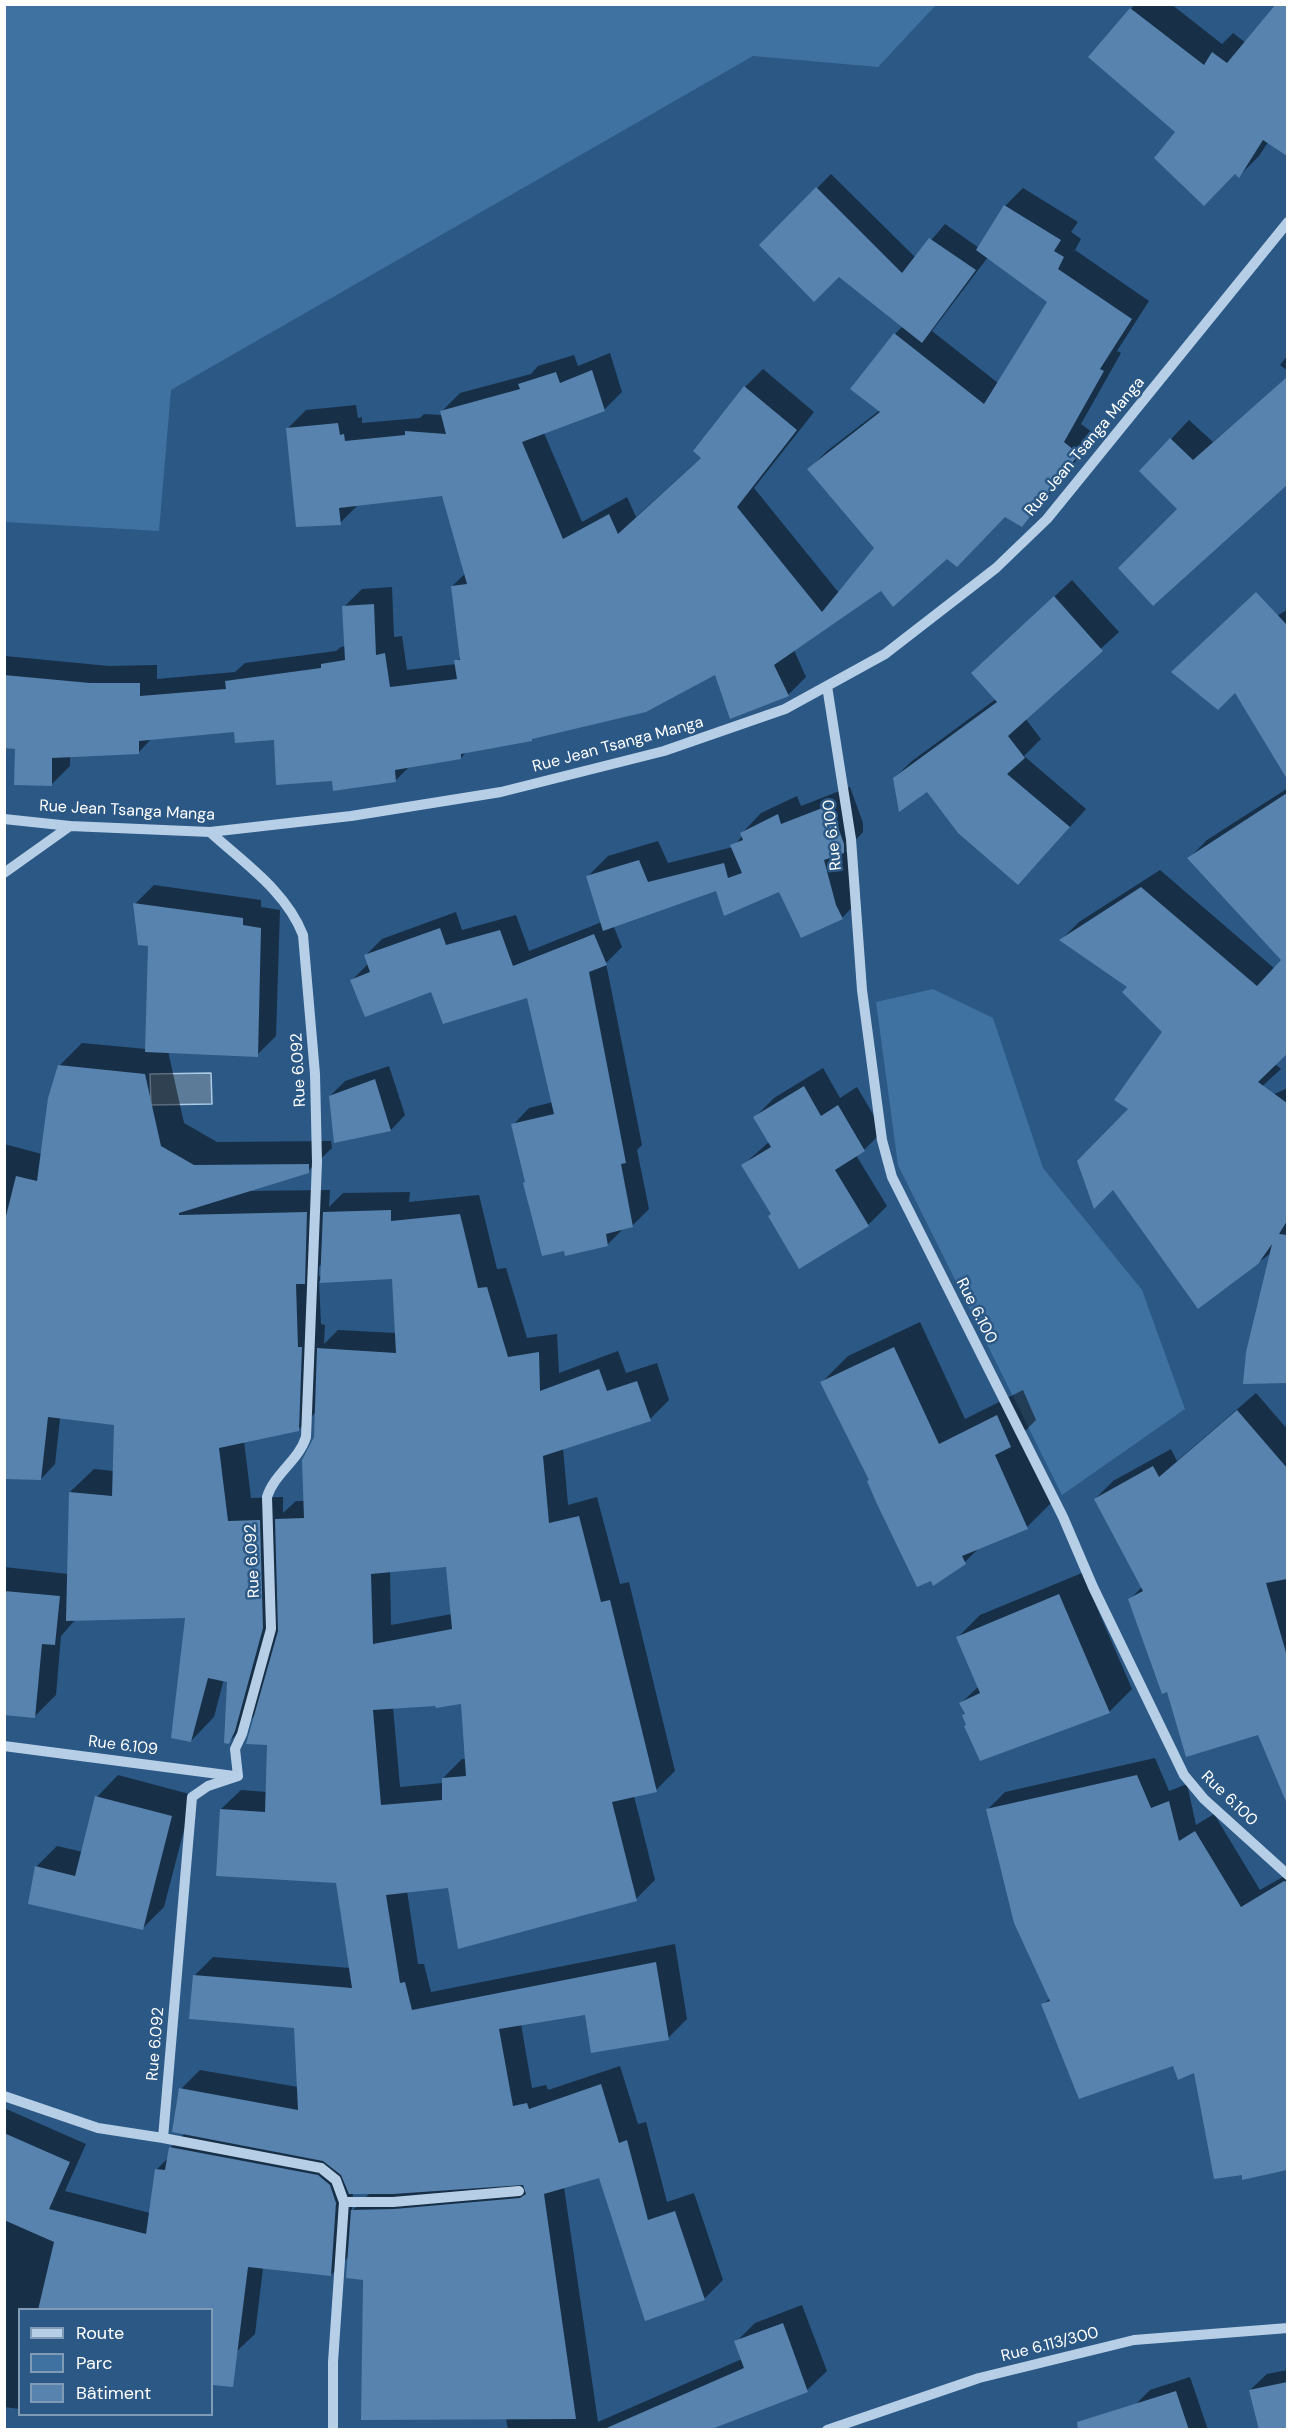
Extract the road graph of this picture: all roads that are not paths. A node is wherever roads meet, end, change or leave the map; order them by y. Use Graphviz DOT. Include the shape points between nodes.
graph roads {
  1 [pos="1287,222"];
  2 [pos="827,686"];
  3 [pos="4,819"];
  4 [pos="70,826"];
  5 [pos="210,832"];
  6 [pos="4,873"];
  7 [pos="4,1746"];
  8 [pos="238,1776"];
  9 [pos="1287,1875"];
  10 [pos="4,2096"];
  11 [pos="163,2138"];
  12 [pos="519,2191"];
  13 [pos="344,2202"];
  14 [pos="1287,2328"];
  15 [pos="333,2430"];
  16 [pos="827,2430"];
  1 -- 2 [label="street, Rue Jean Tsanga Manga" via="1047,519 996,568 885,654"];
  2 -- 5 [label="street, Rue Jean Tsanga Manga" via="785,709 664,751 501,792 351,816"];
  2 -- 9 [label="street, Rue 6.100" via="851,838 862,990 882,1140 892,1177 1064,1517 1093,1587 1184,1775 1204,1799"];
  3 -- 4 [label="street, Rue Jean Tsanga Manga"];
  4 -- 5 [label="street, Rue Jean Tsanga Manga"];
  4 -- 6 [label="street"];
  5 -- 8 [label="street, Rue 6.092" via="284,900 296,916 306,956 315,1074 317,1162 306,1437 267,1497 271,1629 243,1734 235,1749"];
  7 -- 8 [label="street, Rue 6.109"];
  8 -- 11 [label="street, Rue 6.092" via="208,1786 192,1797"];
  10 -- 11 [label="street" via="98,2128"];
  11 -- 13 [label="street" via="321,2168 336,2180"];
  12 -- 13 [label="street" via="393,2202"];
  13 -- 15 [label="street" via="333,2362"];
  14 -- 16 [label="street, Rue 6.113/300" via="1134,2340 979,2378"];
}
